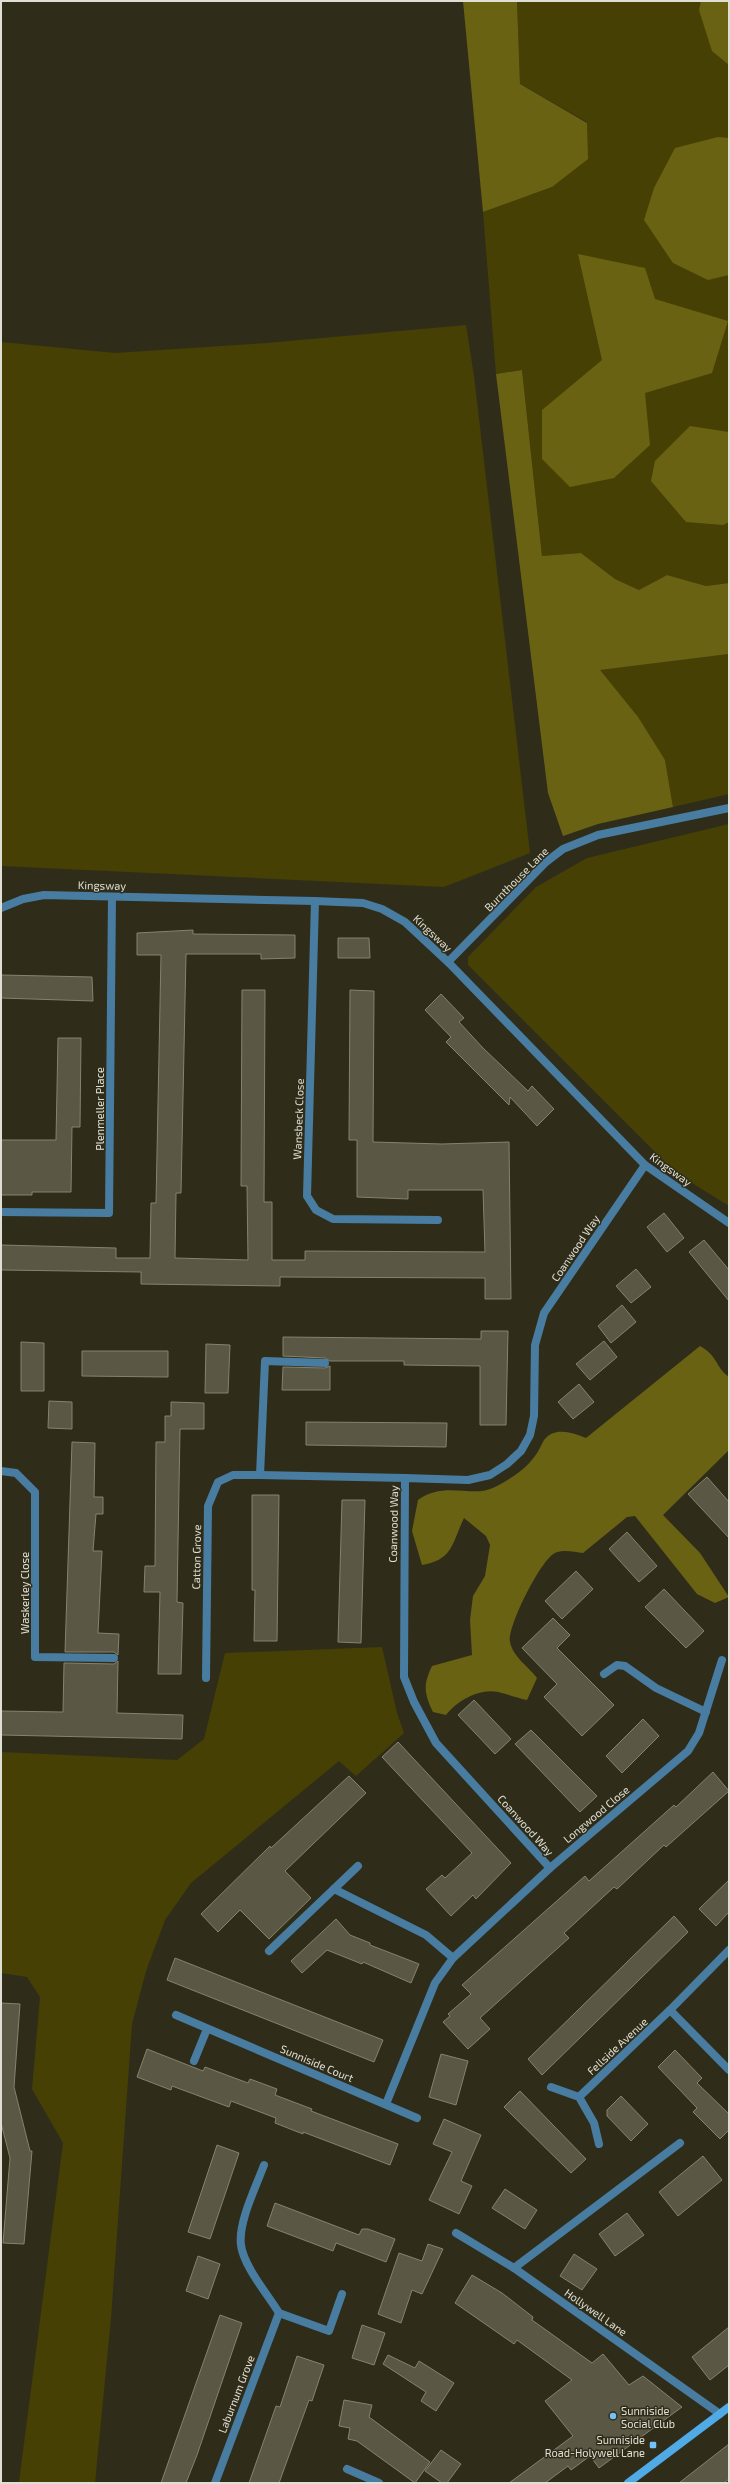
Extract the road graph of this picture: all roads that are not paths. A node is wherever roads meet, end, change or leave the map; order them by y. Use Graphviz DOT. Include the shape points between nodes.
graph roads {
  1 [pos="729,808"];
  2 [pos="112,897"];
  3 [pos="315,901"];
  4 [pos="1,908"];
  5 [pos="448,962"];
  6 [pos="645,1165"];
  7 [pos="1,1212"];
  8 [pos="438,1220"];
  9 [pos="729,1223"];
  10 [pos="325,1363"];
  11 [pos="1,1471"];
  12 [pos="260,1475"];
  13 [pos="405,1478"];
  14 [pos="114,1658"];
  15 [pos="722,1660"];
  16 [pos="604,1674"];
  17 [pos="206,1678"];
  18 [pos="706,1712"];
  19 [pos="358,1866"];
  20 [pos="550,1868"];
  21 [pos="334,1889"];
  22 [pos="729,1950"];
  23 [pos="269,1951"];
  24 [pos="453,1958"];
  25 [pos="670,2010"];
  26 [pos="176,2015"];
  27 [pos="207,2029"];
  28 [pos="194,2061"];
  29 [pos="729,2070"];
  30 [pos="552,2087"];
  31 [pos="579,2097"];
  32 [pos="386,2104"];
  33 [pos="417,2118"];
  34 [pos="680,2143"];
  35 [pos="599,2144"];
  36 [pos="264,2165"];
  37 [pos="456,2233"];
  38 [pos="514,2268"];
  39 [pos="342,2294"];
  40 [pos="279,2313"];
  41 [pos="729,2407"];
  42 [pos="720,2414"];
  43 [pos="347,2468"];
  44 [pos="215,2483"];
  45 [pos="379,2483"];
  46 [pos="628,2483"];
  1 -- 5 [label="street, Burnthouse Lane" via="598,835 563,849 546,862"];
  2 -- 3 [label="street, Kingsway"];
  2 -- 4 [label="street, Kingsway" via="44,895 23,899"];
  2 -- 7 [label="street, Plenmeller Place" via="109,1213"];
  3 -- 5 [label="street, Kingsway" via="363,903 382,909 406,922"];
  3 -- 8 [label="street, Wansbeck Close" via="307,1196 316,1210 333,1219"];
  5 -- 6 [label="street, Kingsway"];
  6 -- 9 [label="street, Kingsway"];
  6 -- 13 [label="street, Coanwood Way" via="544,1313 535,1345 534,1416 530,1435 521,1451 490,1475 468,1480"];
  10 -- 12 [label="street" via="265,1361"];
  11 -- 14 [label="street, Waskerley Close" via="16,1473 35,1492 35,1657"];
  12 -- 13 [label="street, Catton Grove"];
  12 -- 17 [label="street, Catton Grove" via="233,1476 218,1482 208,1506"];
  13 -- 20 [label="street, Coanwood Way" via="404,1677 436,1743"];
  15 -- 18 [label="street, Longwood Close"];
  16 -- 18 [label="street" via="617,1665 625,1666 656,1688"];
  18 -- 20 [label="street, Longwood Close" via="699,1733 688,1751"];
  19 -- 21 [label="street"];
  20 -- 24 [label="street, Longwood Close"];
  21 -- 23 [label="street"];
  21 -- 24 [label="street" via="426,1935"];
  22 -- 25 [label="street, Fellside Avenue"];
  24 -- 32 [label="street, Longwood Close" via="435,1983"];
  25 -- 29 [label="street"];
  25 -- 31 [label="street, Fellside Avenue"];
  26 -- 27 [label="street, Sunniside Court"];
  27 -- 28 [label="street"];
  27 -- 32 [label="street, Sunniside Court"];
  30 -- 31 [label="street"];
  31 -- 35 [label="street" via="594,2123"];
  32 -- 33 [label="street, Sunniside Court"];
  34 -- 38 [label="street"];
  36 -- 40 [label="street" via="243,2224 241,2245 246,2260"];
  37 -- 38 [label="street, Hollywell Lane"];
  38 -- 42 [label="street, Hollywell Lane"];
  39 -- 40 [label="street" via="329,2331"];
  40 -- 44 [label="street, Laburnum Grove"];
  41 -- 42 [label="main road"];
  42 -- 46 [label="main road"];
  43 -- 45 [label="street"];
}
